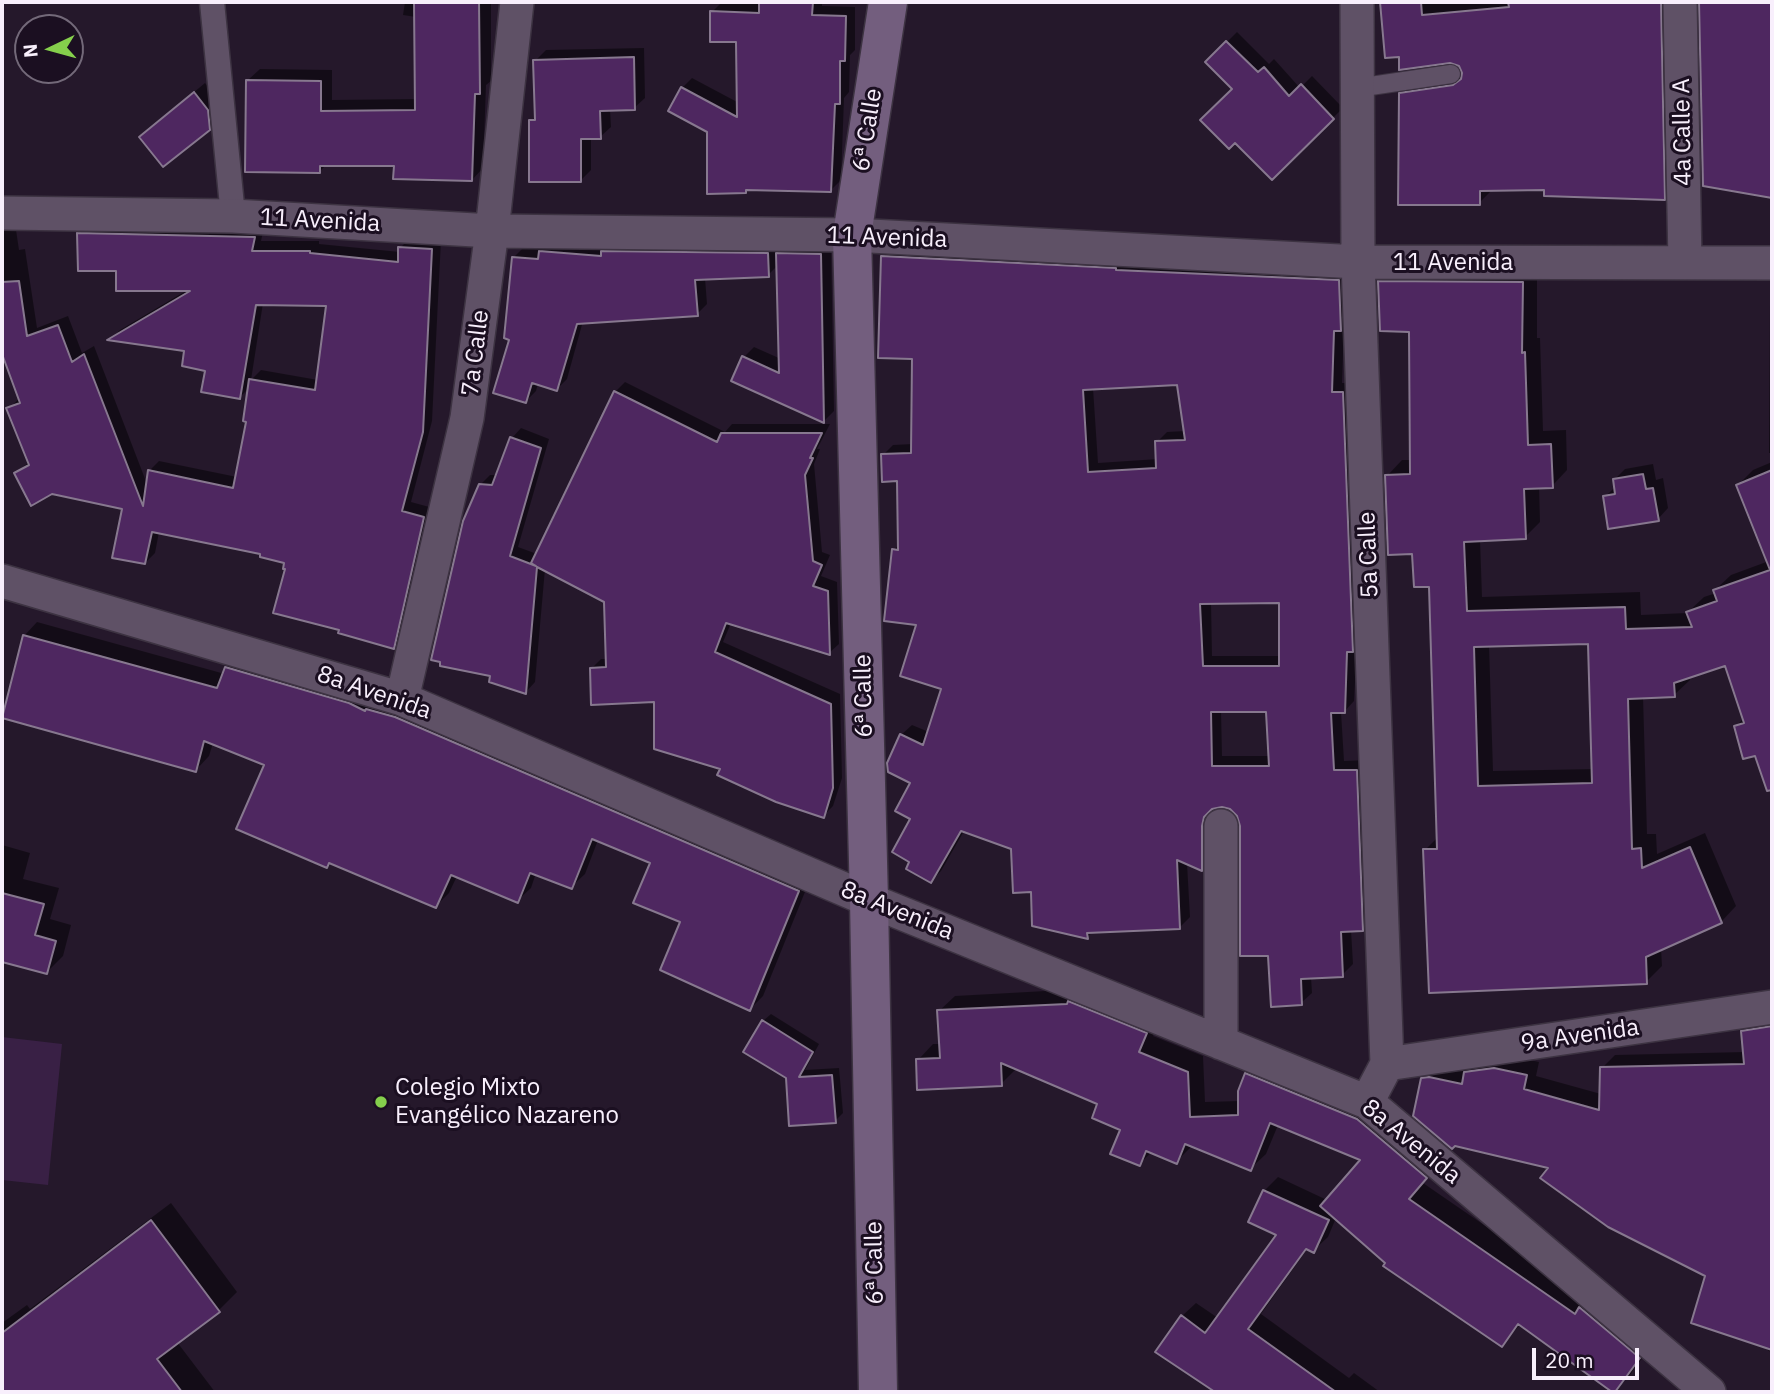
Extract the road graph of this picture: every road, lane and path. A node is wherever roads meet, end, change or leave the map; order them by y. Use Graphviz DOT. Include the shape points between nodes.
graph roads {
  1 [pos="212,2"];
  2 [pos="517,2"];
  3 [pos="888,2"];
  4 [pos="1357,2"];
  5 [pos="1680,2"];
  6 [pos="1451,74"];
  7 [pos="1357,88"];
  8 [pos="2,212"];
  9 [pos="233,216"];
  10 [pos="492,231"];
  11 [pos="852,235"];
  12 [pos="1358,262"];
  13 [pos="1685,263"];
  14 [pos="1772,263"];
  15 [pos="3,582"];
  16 [pos="402,699"];
  17 [pos="1221,826"];
  18 [pos="869,900"];
  19 [pos="1772,1007"];
  20 [pos="1221,1043"];
  21 [pos="1387,1064"];
  22 [pos="1367,1102"];
  23 [pos="877,1392"];
  24 [pos="1709,1392"];
  1 -- 9 [label="street"];
  2 -- 10 [label="street, 7a Calle"];
  3 -- 11 [label="main road, 6ª Calle"];
  4 -- 7 [label="street, 5a Calle"];
  5 -- 13 [label="street, 4a Calle A"];
  6 -- 7 [label="lane"];
  7 -- 12 [label="street, 5a Calle"];
  8 -- 9 [label="street, 11 Avenida"];
  9 -- 10 [label="street, 11 Avenida"];
  10 -- 11 [label="street, 11 Avenida"];
  10 -- 16 [label="street, 7a Calle" via="467,418"];
  11 -- 12 [label="street, 11 Avenida"];
  11 -- 18 [label="main road, 6ª Calle"];
  12 -- 13 [label="street, 11 Avenida"];
  12 -- 21 [label="street, 5a Calle"];
  13 -- 14 [label="street, 11 Avenida"];
  15 -- 16 [label="street, 8a Avenida"];
  16 -- 18 [label="street, 8a Avenida"];
  17 -- 20 [label="street"];
  18 -- 20 [label="street, 8a Avenida"];
  18 -- 23 [label="main road, 6ª Calle"];
  19 -- 21 [label="street, 9a Avenida"];
  20 -- 22 [label="street, 8a Avenida"];
  21 -- 22 [label="street, 5a Calle"];
  22 -- 24 [label="street, 8a Avenida"];
}
